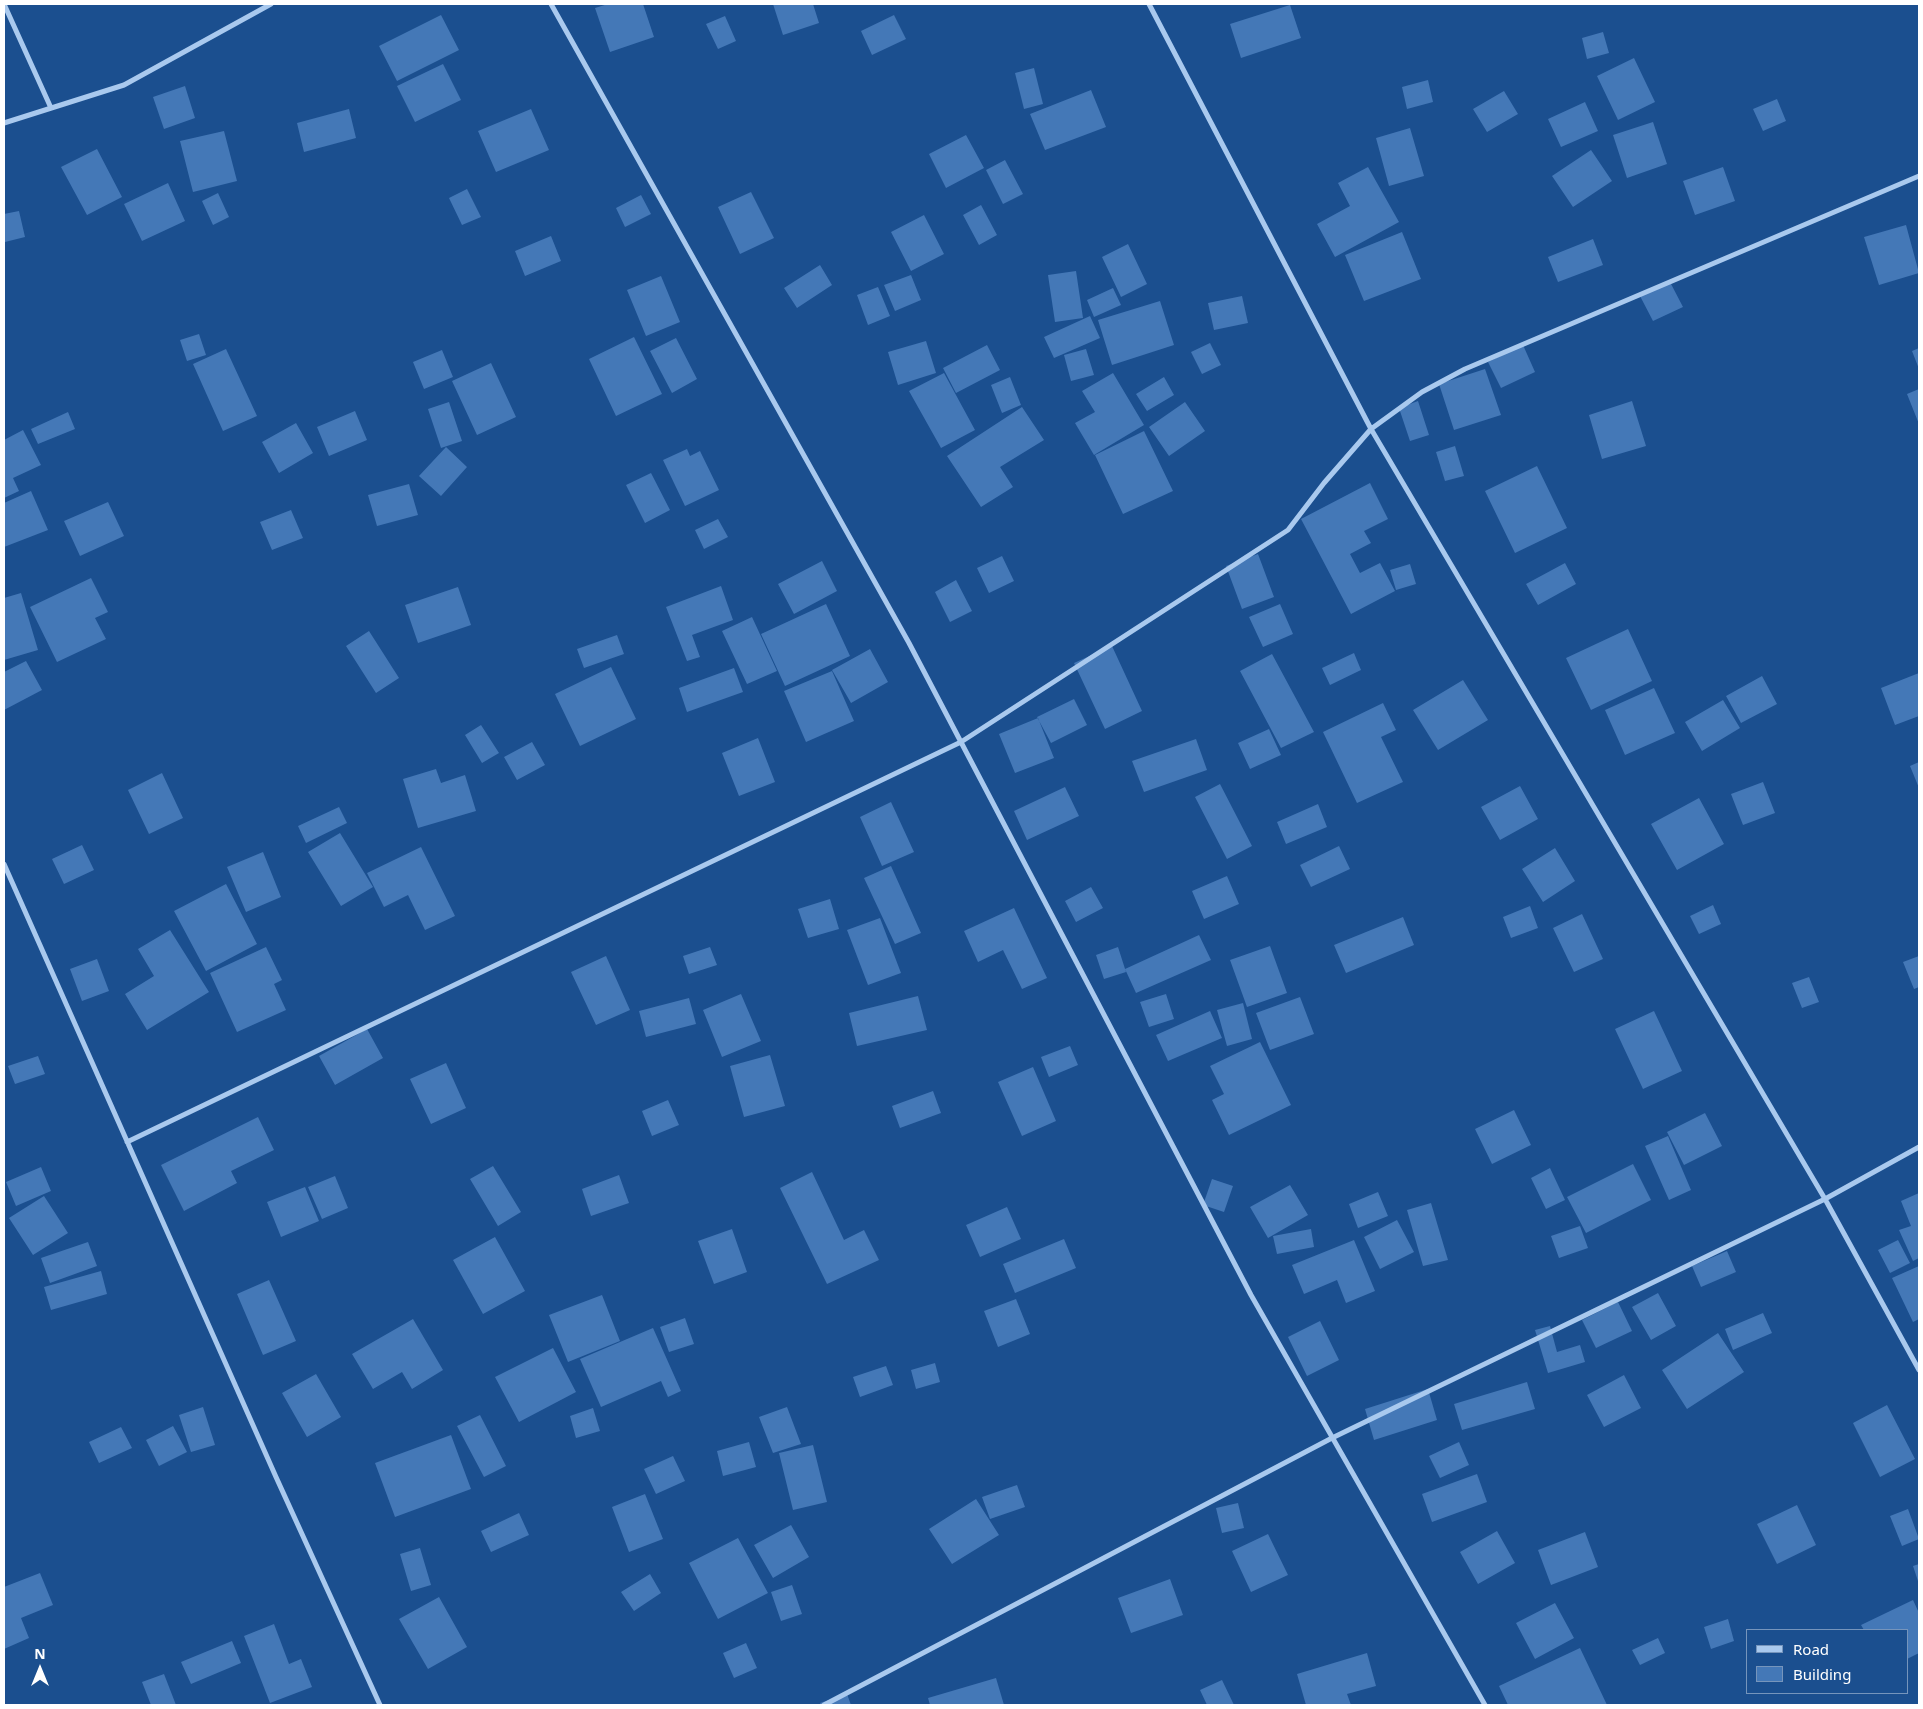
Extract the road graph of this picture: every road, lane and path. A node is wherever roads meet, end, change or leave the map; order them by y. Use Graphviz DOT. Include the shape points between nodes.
graph roads {
  1 [pos="4,4"];
  2 [pos="271,4"];
  3 [pos="551,4"];
  4 [pos="1149,4"];
  5 [pos="51,108"];
  6 [pos="4,123"];
  7 [pos="1919,176"];
  8 [pos="1370,428"];
  9 [pos="960,742"];
  10 [pos="4,864"];
  11 [pos="127,1142"];
  12 [pos="1919,1147"];
  13 [pos="1825,1198"];
  14 [pos="1919,1370"];
  15 [pos="1332,1438"];
  16 [pos="380,1705"];
  17 [pos="824,1705"];
  18 [pos="1485,1705"];
  1 -- 5 [label="street"];
  2 -- 5 [label="street" via="124,85"];
  3 -- 9 [label="street" via="909,643"];
  4 -- 8 [label="street"];
  5 -- 6 [label="street"];
  7 -- 8 [label="street" via="1465,369 1422,392"];
  8 -- 9 [label="street" via="1288,530"];
  8 -- 13 [label="street"];
  9 -- 11 [label="street"];
  9 -- 15 [label="street" via="1251,1295"];
  10 -- 11 [label="street"];
  11 -- 16 [label="street"];
  12 -- 13 [label="street"];
  13 -- 14 [label="street"];
  13 -- 15 [label="street"];
  15 -- 17 [label="street"];
  15 -- 18 [label="street"];
}
